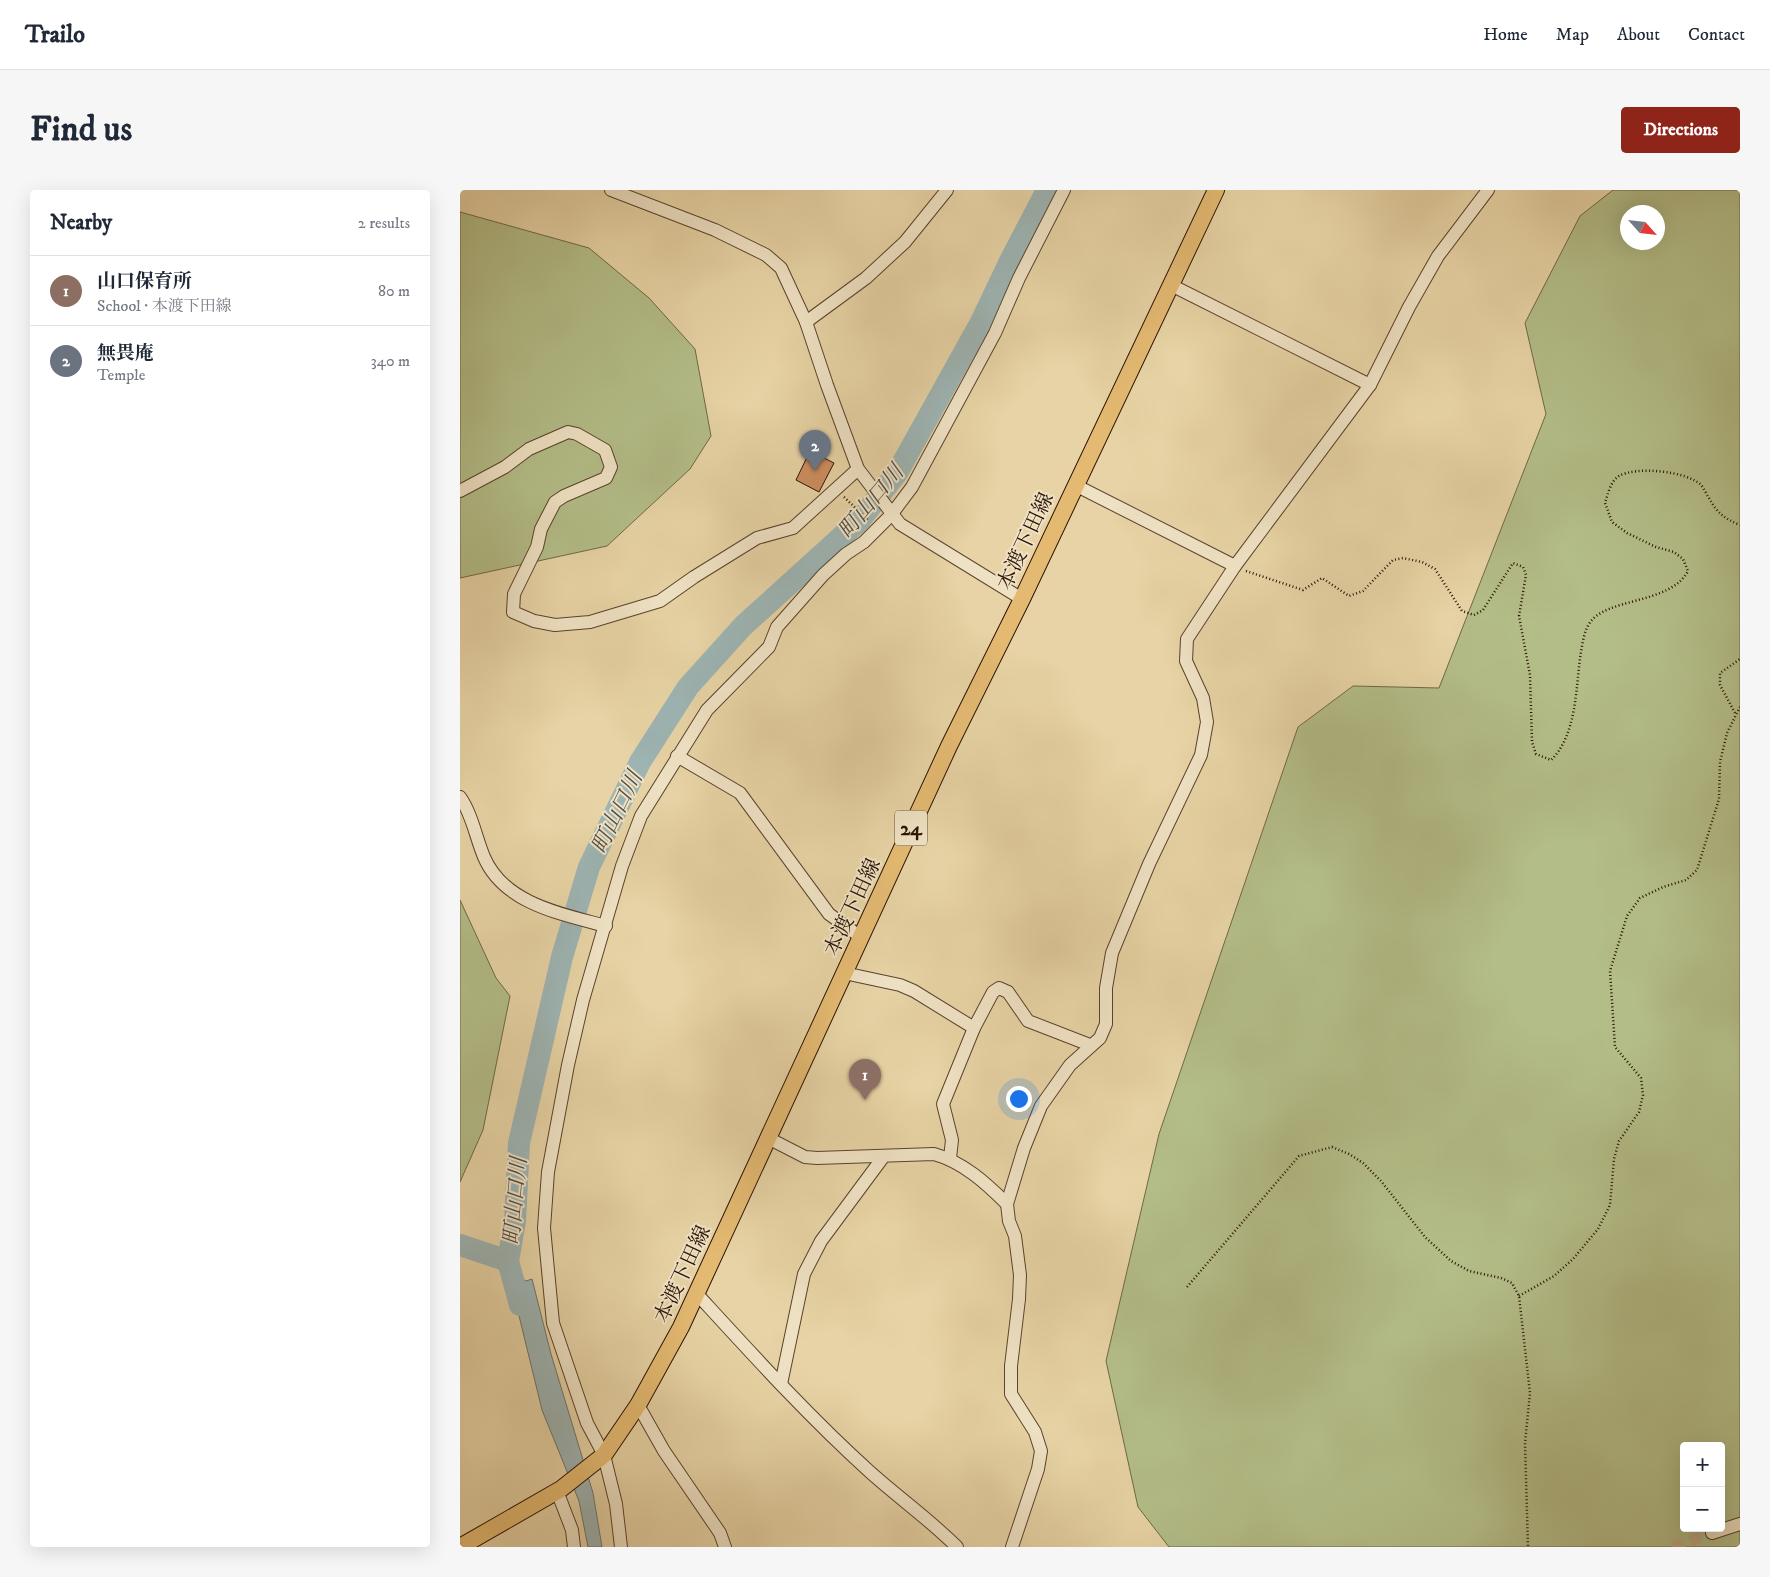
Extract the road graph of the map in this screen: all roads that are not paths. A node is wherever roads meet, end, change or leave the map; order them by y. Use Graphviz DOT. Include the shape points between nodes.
graph roads {
  1 [pos="611,190"];
  2 [pos="947,190"];
  3 [pos="1064,190"];
  4 [pos="1216,190"];
  5 [pos="1488,190"];
  6 [pos="1171,285"];
  7 [pos="806,322"];
  8 [pos="1370,385"];
  9 [pos="858,469"];
  10 [pos="1075,485"];
  11 [pos="460,491"];
  12 [pos="889,512"];
  13 [pos="1235,566"];
  14 [pos="1022,599"];
  15 [pos="677,756"];
  16 [pos="460,797"];
  17 [pos="603,925"];
  18 [pos="862,938"];
  19 [pos="844,973"];
  20 [pos="974,1028"];
  21 [pos="1090,1045"];
  22 [pos="768,1138"];
  23 [pos="884,1156"];
  24 [pos="950,1158"];
  25 [pos="1007,1204"];
  26 [pos="697,1294"];
  27 [pos="781,1384"];
  28 [pos="638,1405"];
  29 [pos="601,1458"];
  30 [pos="559,1490"];
  31 [pos="1740,1524"];
  32 [pos="1712,1533"];
  33 [pos="460,1547"];
  34 [pos="574,1547"];
  35 [pos="621,1547"];
  36 [pos="725,1547"];
  37 [pos="957,1547"];
  38 [pos="1012,1547"];
  1 -- 7 [label="street" via="715,230 766,255 781,268"];
  2 -- 7 [label="street" via="905,242 866,278"];
  3 -- 12 [label="street" via="991,341 912,487"];
  4 -- 6 [label="main road, 本渡下田線 / 24"];
  5 -- 8 [label="street" via="1438,256 1408,307"];
  6 -- 8 [label="street"];
  6 -- 10 [label="main road, 本渡下田線 / 24"];
  7 -- 9 [label="street"];
  8 -- 13 [label="street"];
  9 -- 11 [label="street" via="793,528 757,538 660,601 590,622 555,625 534,621 514,612 514,594 556,502 606,478 611,468 605,450 568,432 529,449 505,467"];
  9 -- 12 [label="street"];
  10 -- 13 [label="street"];
  10 -- 14 [label="main road, 本渡下田線 / 24"];
  12 -- 14 [label="street" via="900,524"];
  12 -- 15 [label="street" via="864,542 823,575 777,627 769,647 708,710"];
  13 -- 21 [label="street" via="1187,639 1186,661 1203,698 1207,722 1201,755 1149,864 1112,953 1106,988 1106,1024 1100,1038"];
  14 -- 18 [label="main road, 本渡下田線 / 24" via="949,746"];
  15 -- 17 [label="street" via="641,816"];
  15 -- 18 [label="street" via="740,793 829,914"];
  16 -- 17 [label="street" via="485,860 500,882 524,900"];
  17 -- 29 [label="street" via="568,1064 548,1172 544,1228 553,1323"];
  18 -- 19 [label="main road, 本渡下田線 / 24"];
  19 -- 20 [label="street" via="900,985"];
  19 -- 22 [label="main road, 本渡下田線 / 24"];
  20 -- 21 [label="street" via="993,992 999,988 1008,992 1028,1021"];
  20 -- 24 [label="street" via="943,1104 952,1140"];
  21 -- 25 [label="street" via="1070,1065 1041,1106"];
  22 -- 23 [label="street" via="805,1157"];
  22 -- 26 [label="main road, 本渡下田線 / 24"];
  23 -- 24 [label="street" via="934,1154"];
  23 -- 27 [label="street" via="821,1241 804,1274"];
  24 -- 25 [label="street" via="989,1186"];
  25 -- 38 [label="street" via="1020,1274 1011,1394 1035,1432 1041,1451"];
  26 -- 27 [label="street"];
  26 -- 28 [label="main road, 本渡下田線 / 24"];
  27 -- 37 [label="street" via="870,1472"];
  28 -- 29 [label="main road, 本渡下田線 / 24"];
  28 -- 36 [label="street" via="664,1451 720,1533"];
  29 -- 30 [label="main road, 本渡下田線 / 24"];
  29 -- 35 [label="street" via="616,1504"];
  30 -- 33 [label="main road, 本渡下田線 / 24"];
  30 -- 34 [label="street"];
  31 -- 32 [label="street"];
}
